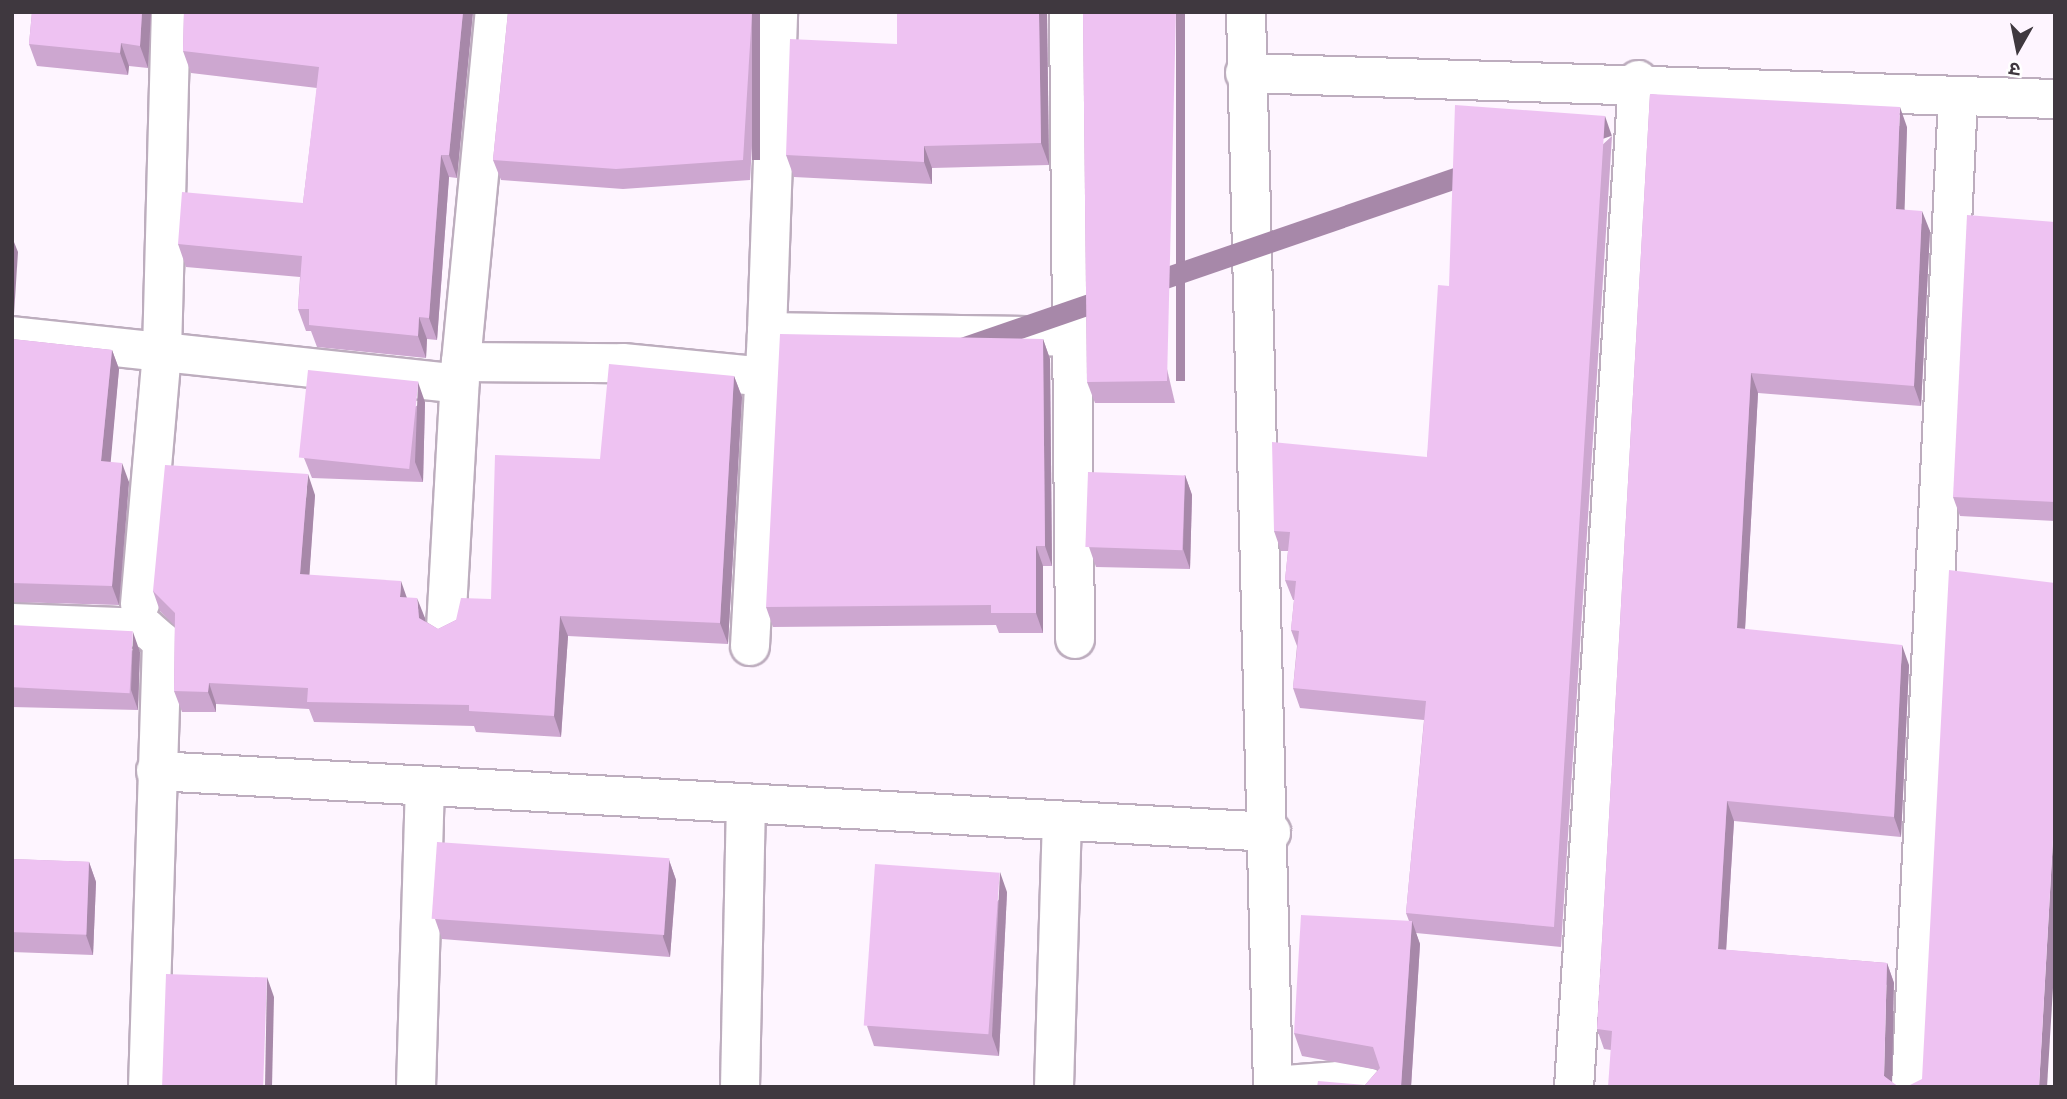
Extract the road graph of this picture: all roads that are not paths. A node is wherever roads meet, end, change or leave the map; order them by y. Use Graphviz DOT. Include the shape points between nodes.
graph roads {
  1 [pos="171,12"];
  2 [pos="495,12"];
  3 [pos="778,12"];
  4 [pos="1069,12"];
  5 [pos="1246,12"];
  6 [pos="1245,73"];
  7 [pos="1638,80"];
  8 [pos="1958,98"];
  9 [pos="2055,99"];
  10 [pos="767,332"];
  11 [pos="12,336"];
  12 [pos="1073,337"];
  13 [pos="163,352"];
  14 [pos="460,373"];
  15 [pos="765,377"];
  16 [pos="140,604"];
  17 [pos="12,624"];
  18 [pos="446,628"];
  19 [pos="1075,639"];
  20 [pos="750,646"];
  21 [pos="156,771"];
  22 [pos="425,786"];
  23 [pos="746,803"];
  24 [pos="1062,821"];
  25 [pos="1271,832"];
  26 [pos="1273,1086"];
  27 [pos="148,1087"];
  28 [pos="416,1087"];
  29 [pos="740,1087"];
  30 [pos="1054,1087"];
  31 [pos="1367,1087"];
  32 [pos="1574,1087"];
  33 [pos="1911,1087"];
  1 -- 13 [label="street"];
  2 -- 14 [label="street"];
  3 -- 10 [label="street"];
  4 -- 12 [label="street"];
  5 -- 6 [label="street"];
  6 -- 7 [label="street"];
  6 -- 25 [label="street"];
  7 -- 8 [label="street"];
  7 -- 32 [label="street"];
  8 -- 9 [label="street"];
  8 -- 33 [label="street"];
  10 -- 12 [label="street"];
  10 -- 15 [label="street"];
  11 -- 13 [label="street"];
  12 -- 19 [label="street"];
  13 -- 14 [label="street"];
  13 -- 16 [label="street"];
  14 -- 15 [label="street" via="623,363"];
  14 -- 18 [label="street"];
  15 -- 20 [label="street"];
  17 -- 21 [label="street" via="146,628 162,642"];
  21 -- 22 [label="street"];
  21 -- 27 [label="street"];
  22 -- 23 [label="street"];
  22 -- 28 [label="street"];
  23 -- 24 [label="street"];
  23 -- 29 [label="street"];
  24 -- 25 [label="street"];
  24 -- 30 [label="street"];
  25 -- 26 [label="street"];
  26 -- 31 [label="street" via="1339,1081"];
}
